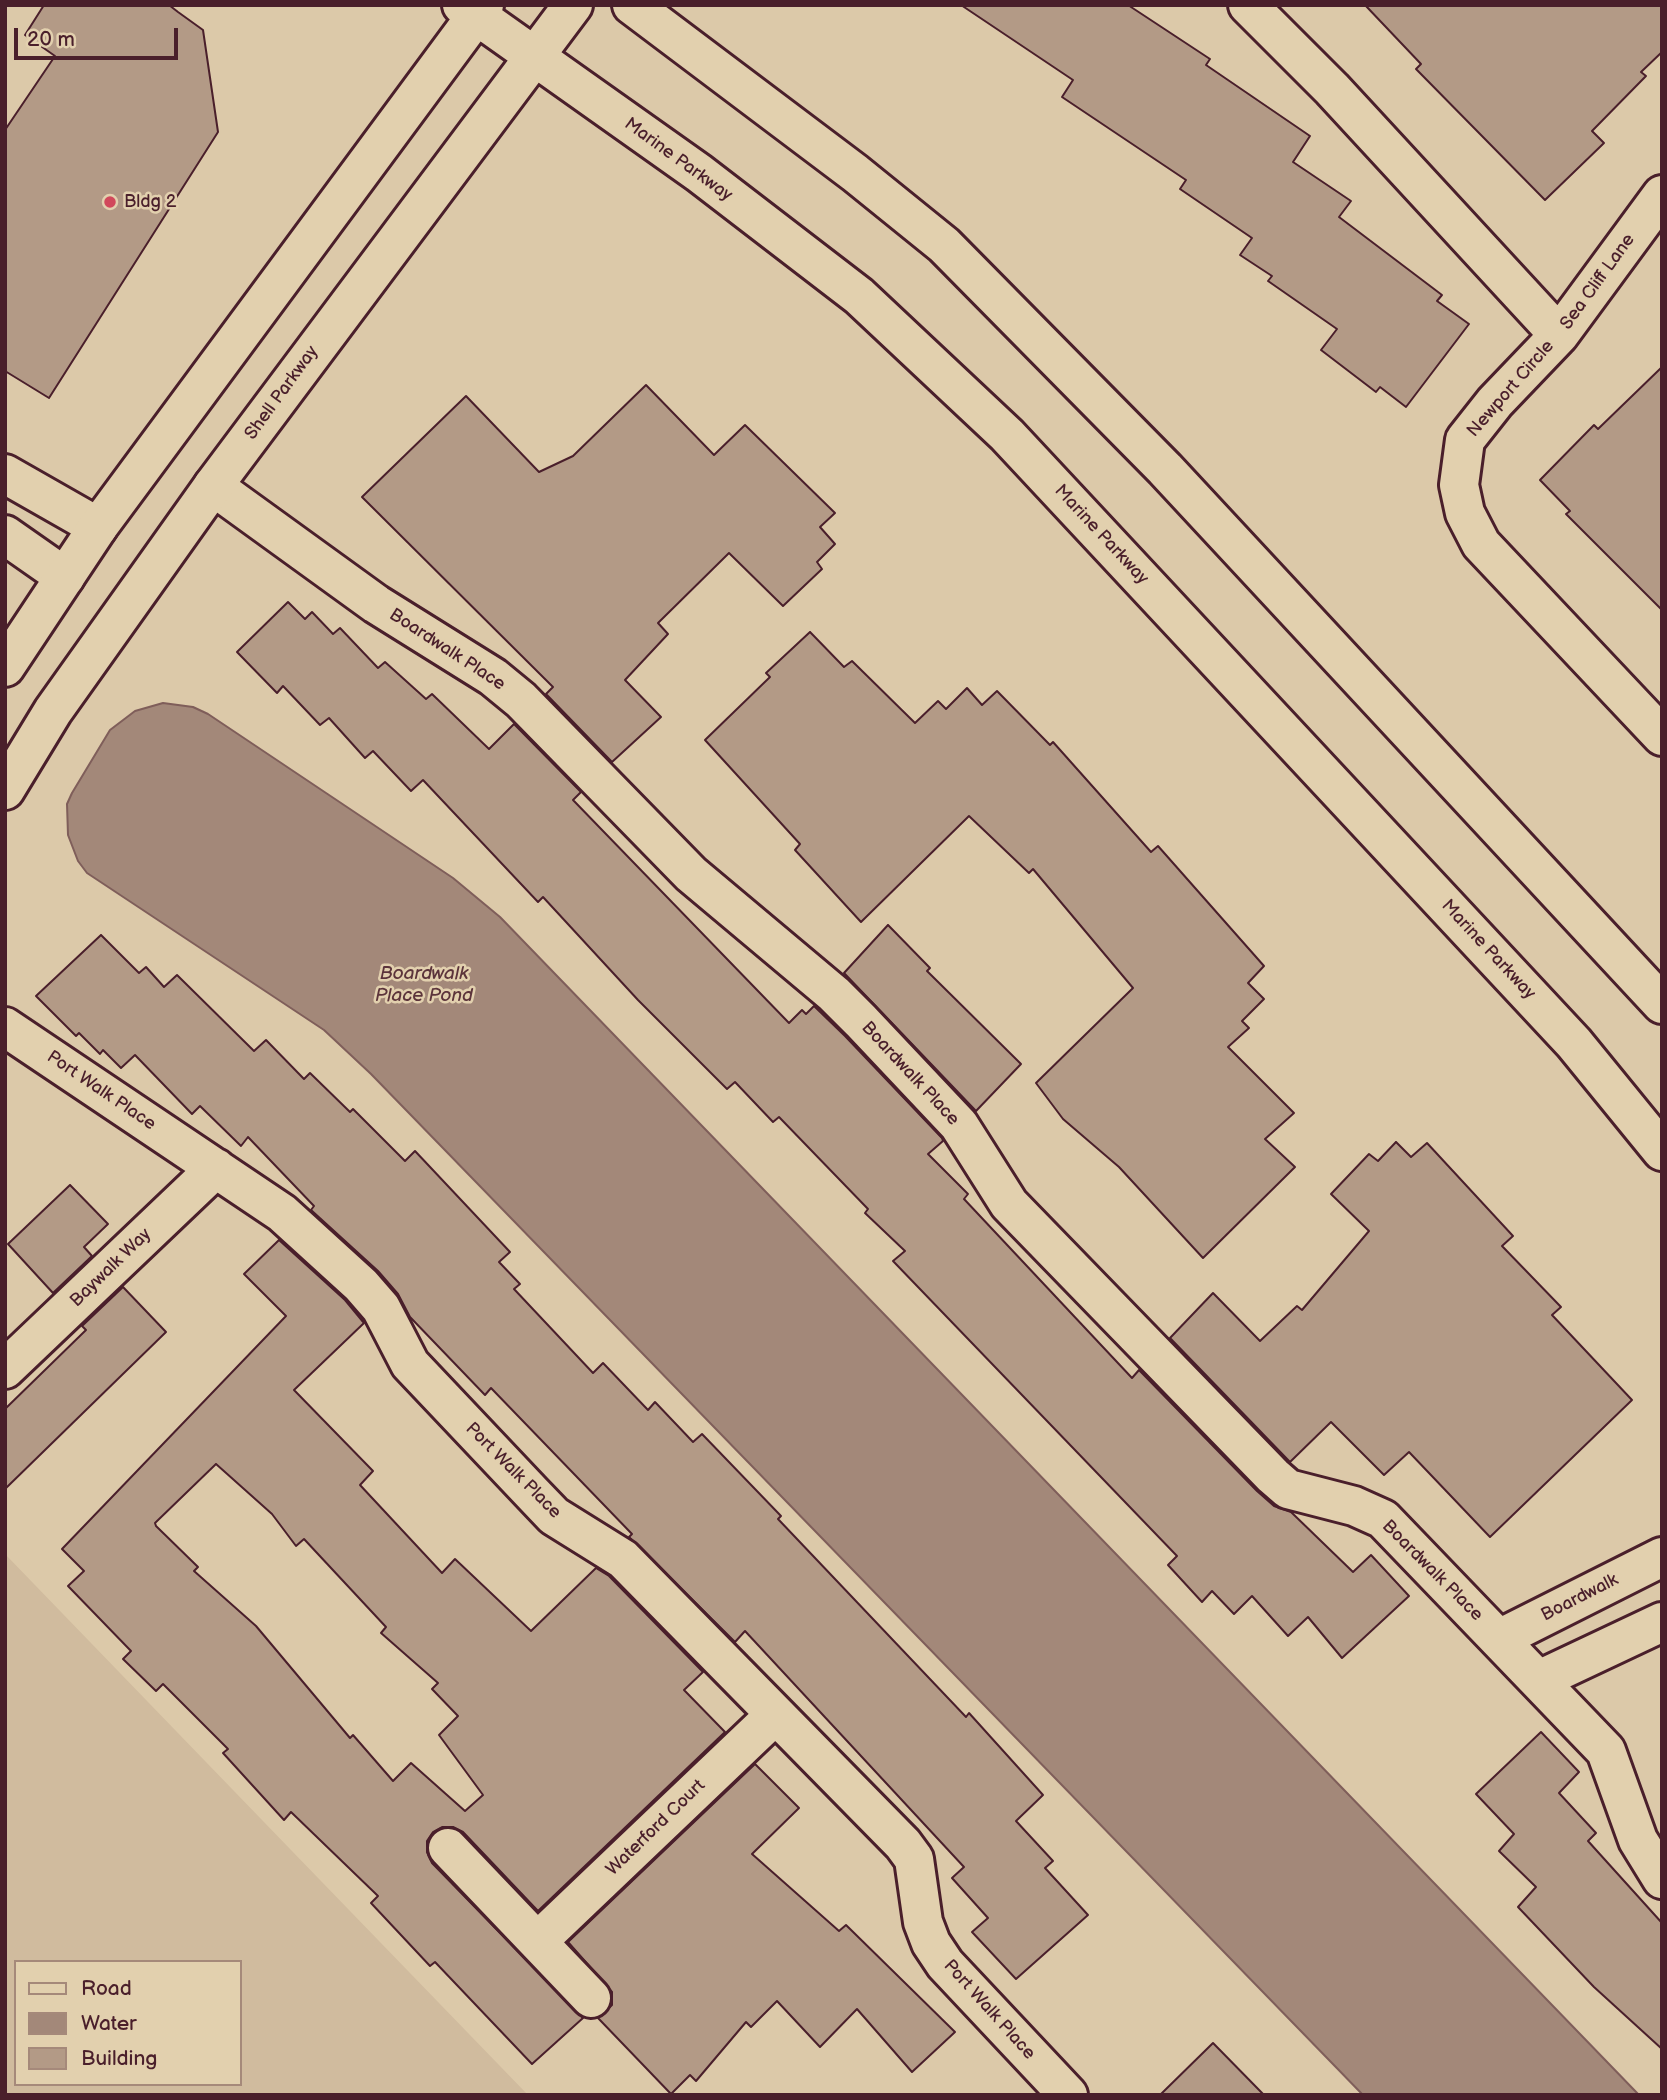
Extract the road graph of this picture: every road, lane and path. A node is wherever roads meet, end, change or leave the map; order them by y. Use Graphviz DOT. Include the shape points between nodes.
graph roads {
  1 [pos="573,5"];
  2 [pos="632,5"];
  3 [pos="1248,5"];
  4 [pos="474,9"];
  5 [pos="533,58"];
  6 [pos="1662,195"];
  7 [pos="1559,335"];
  8 [pos="5,474"];
  9 [pos="213,486"];
  10 [pos="98,527"];
  11 [pos="5,535"];
  12 [pos="65,577"];
  13 [pos="5,667"];
  14 [pos="1662,736"];
  15 [pos="5,790"];
  16 [pos="1662,1004"];
  17 [pos="5,1027"];
  18 [pos="1662,1151"];
  19 [pos="216,1168"];
  20 [pos="5,1369"];
  21 [pos="1662,1557"];
  22 [pos="1662,1622"];
  23 [pos="1499,1639"];
  24 [pos="1539,1679"];
  25 [pos="775,1715"];
  26 [pos="448,1848"];
  27 [pos="1662,1879"];
  28 [pos="538,1941"];
  29 [pos="591,1998"];
  30 [pos="1068,2095"];
  1 -- 5 [label="street, Shell Parkway"];
  2 -- 16 [label="street" via="944,245 1165,469"];
  3 -- 7 [label="street, Newport Circle" via="1332,89"];
  4 -- 5 [label="street, Marine Parkway"];
  4 -- 10 [label="street"];
  5 -- 9 [label="street, Shell Parkway"];
  5 -- 18 [label="street, Marine Parkway" via="699,173 859,296 1007,435 1574,1042"];
  6 -- 7 [label="street, Sea Cliff Lane"];
  7 -- 14 [label="street, Newport Circle" via="1465,440 1459,485 1465,513 1481,544"];
  8 -- 10 [label="street"];
  9 -- 15 [label="street, Shell Parkway" via="53,711"];
  9 -- 23 [label="street, Boardwalk Place" via="365,596 493,677 521,700 691,874 861,1021 959,1125 1009,1204 1273,1476 1288,1489 1354,1506 1383,1519"];
  10 -- 12 [label="street"];
  11 -- 12 [label="street"];
  12 -- 13 [label="street"];
  17 -- 19 [label="street, Port Walk Place"];
  19 -- 20 [label="street, Baywalk Way"];
  19 -- 25 [label="street, Port Walk Place" via="282,1213 352,1277 381,1308 410,1364 531,1493 554,1516 623,1559"];
  21 -- 23 [label="street, Boardwalk"];
  22 -- 24 [label="street"];
  23 -- 24 [label="street, Boardwalk Place"];
  24 -- 27 [label="street, Boardwalk Place" via="1606,1751 1638,1840"];
  25 -- 28 [label="street, Waterford Court"];
  25 -- 30 [label="street, Port Walk Place" via="914,1859 923,1922 931,1943 945,1964"];
  26 -- 28 [label="street"];
  28 -- 29 [label="street"];
}
